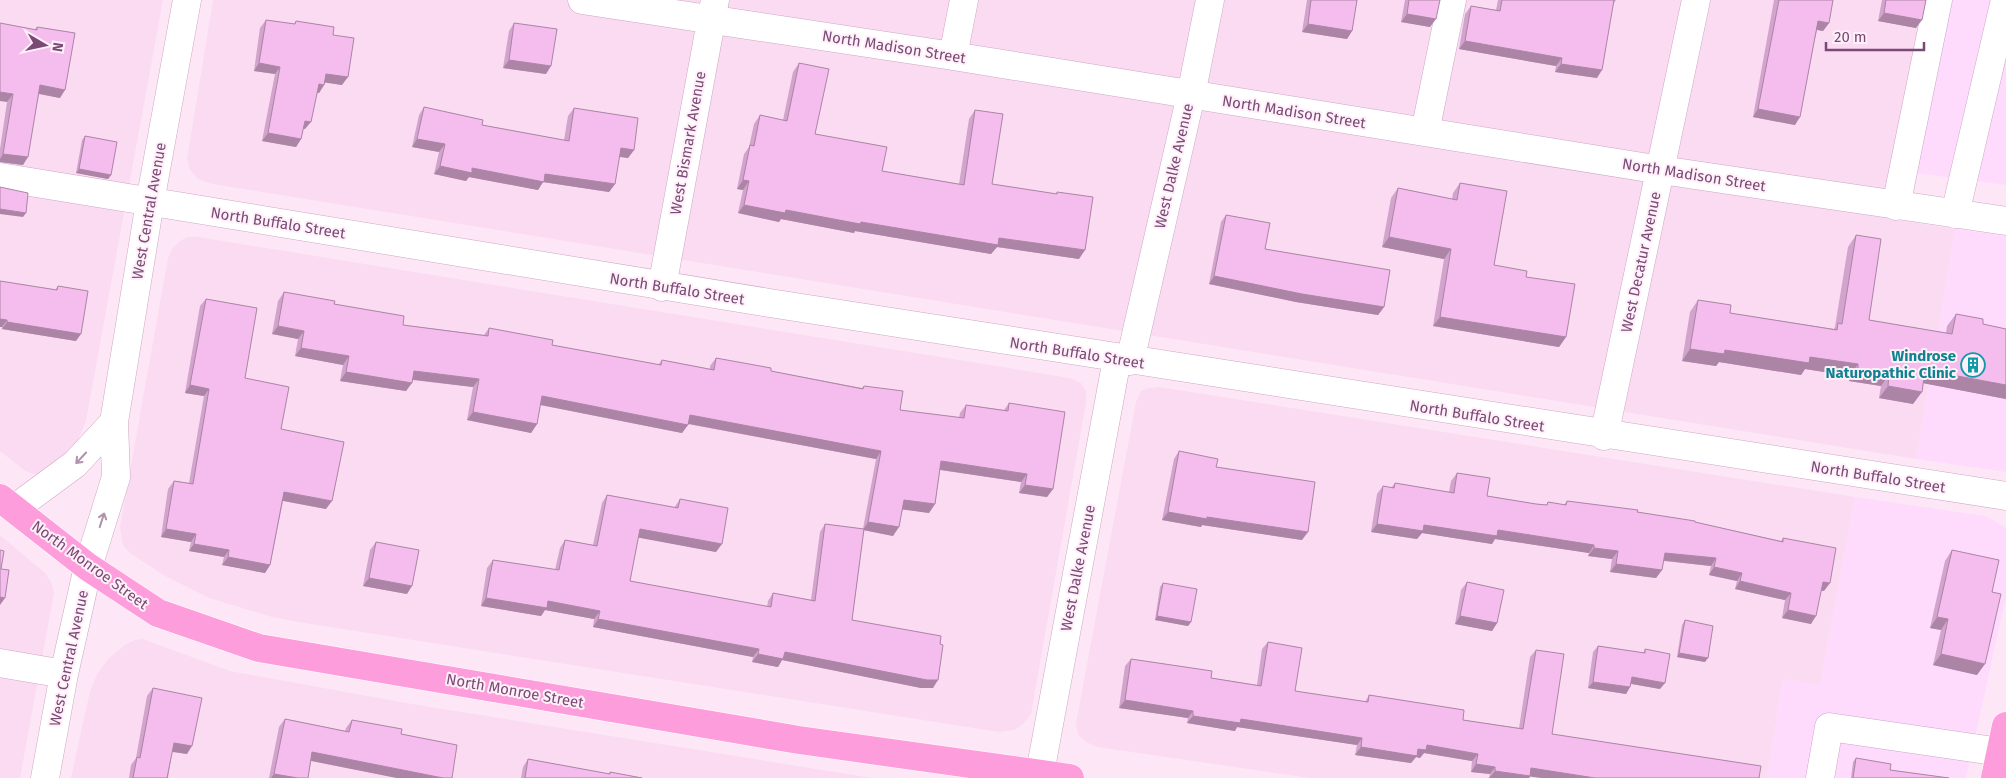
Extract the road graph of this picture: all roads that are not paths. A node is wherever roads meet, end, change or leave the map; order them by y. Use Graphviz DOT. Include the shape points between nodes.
graph roads {
  1 [pos="186,0"];
  2 [pos="582,0"];
  3 [pos="964,0"];
  4 [pos="1210,0"];
  5 [pos="1452,0"];
  6 [pos="1696,0"];
  7 [pos="1938,0"];
  8 [pos="2005,0"];
  9 [pos="713,10"];
  10 [pos="953,56"];
  11 [pos="1191,95"];
  12 [pos="1424,132"];
  13 [pos="1661,170"];
  14 [pos="0,177"];
  15 [pos="150,202"];
  16 [pos="1896,206"];
  17 [pos="1955,214"];
  18 [pos="2006,221"];
  19 [pos="662,287"];
  20 [pos="1124,360"];
  21 [pos="114,422"];
  22 [pos="1604,436"];
  23 [pos="2006,496"];
  24 [pos="7,504"];
  25 [pos="88,567"];
  26 [pos="0,663"];
  27 [pos="64,674"];
  28 [pos="2006,726"];
  29 [pos="1998,765"];
  30 [pos="1039,776"];
  31 [pos="45,778"];
  32 [pos="1070,778"];
  33 [pos="1820,778"];
  1 -- 15 [label="street, West Central Avenue"];
  2 -- 9 [label="street, North Madison Street"];
  3 -- 10 [label="street"];
  4 -- 11 [label="street, West Dalke Avenue"];
  5 -- 12 [label="street"];
  6 -- 13 [label="street, West Decatur Avenue"];
  7 -- 16 [label="street"];
  8 -- 17 [label="street"];
  9 -- 10 [label="street, North Madison Street"];
  9 -- 19 [label="street, West Bismark Avenue"];
  10 -- 11 [label="street, North Madison Street"];
  11 -- 12 [label="street, North Madison Street"];
  11 -- 20 [label="street, West Dalke Avenue"];
  12 -- 13 [label="street, North Madison Street"];
  13 -- 16 [label="street, North Madison Street"];
  13 -- 22 [label="street, West Decatur Avenue"];
  14 -- 15 [label="street, North Buffalo Street"];
  15 -- 19 [label="street, North Buffalo Street"];
  15 -- 21 [label="street, West Central Avenue"];
  16 -- 17 [label="street, North Madison Street"];
  17 -- 18 [label="street, North Madison Street"];
  19 -- 20 [label="street, North Buffalo Street"];
  20 -- 22 [label="street, North Buffalo Street"];
  20 -- 30 [label="street, West Dalke Avenue"];
  21 -- 24 [label="street, one-way" via="75,464"];
  25 -- 21 [label="street, West Central Avenue, one-way" via="116,477"];
  22 -- 23 [label="street, North Buffalo Street"];
  24 -- 25 [label="main road, North Monroe Street"];
  25 -- 27 [label="street, West Central Avenue"];
  25 -- 30 [label="main road, North Monroe Street" via="158,613 259,648 799,740"];
  26 -- 27 [label="street"];
  27 -- 31 [label="street, West Central Avenue"];
  28 -- 29 [label="main road"];
  29 -- 33 [label="street" via="1829,727"];
  30 -- 32 [label="main road, North Monroe Street"];
}
